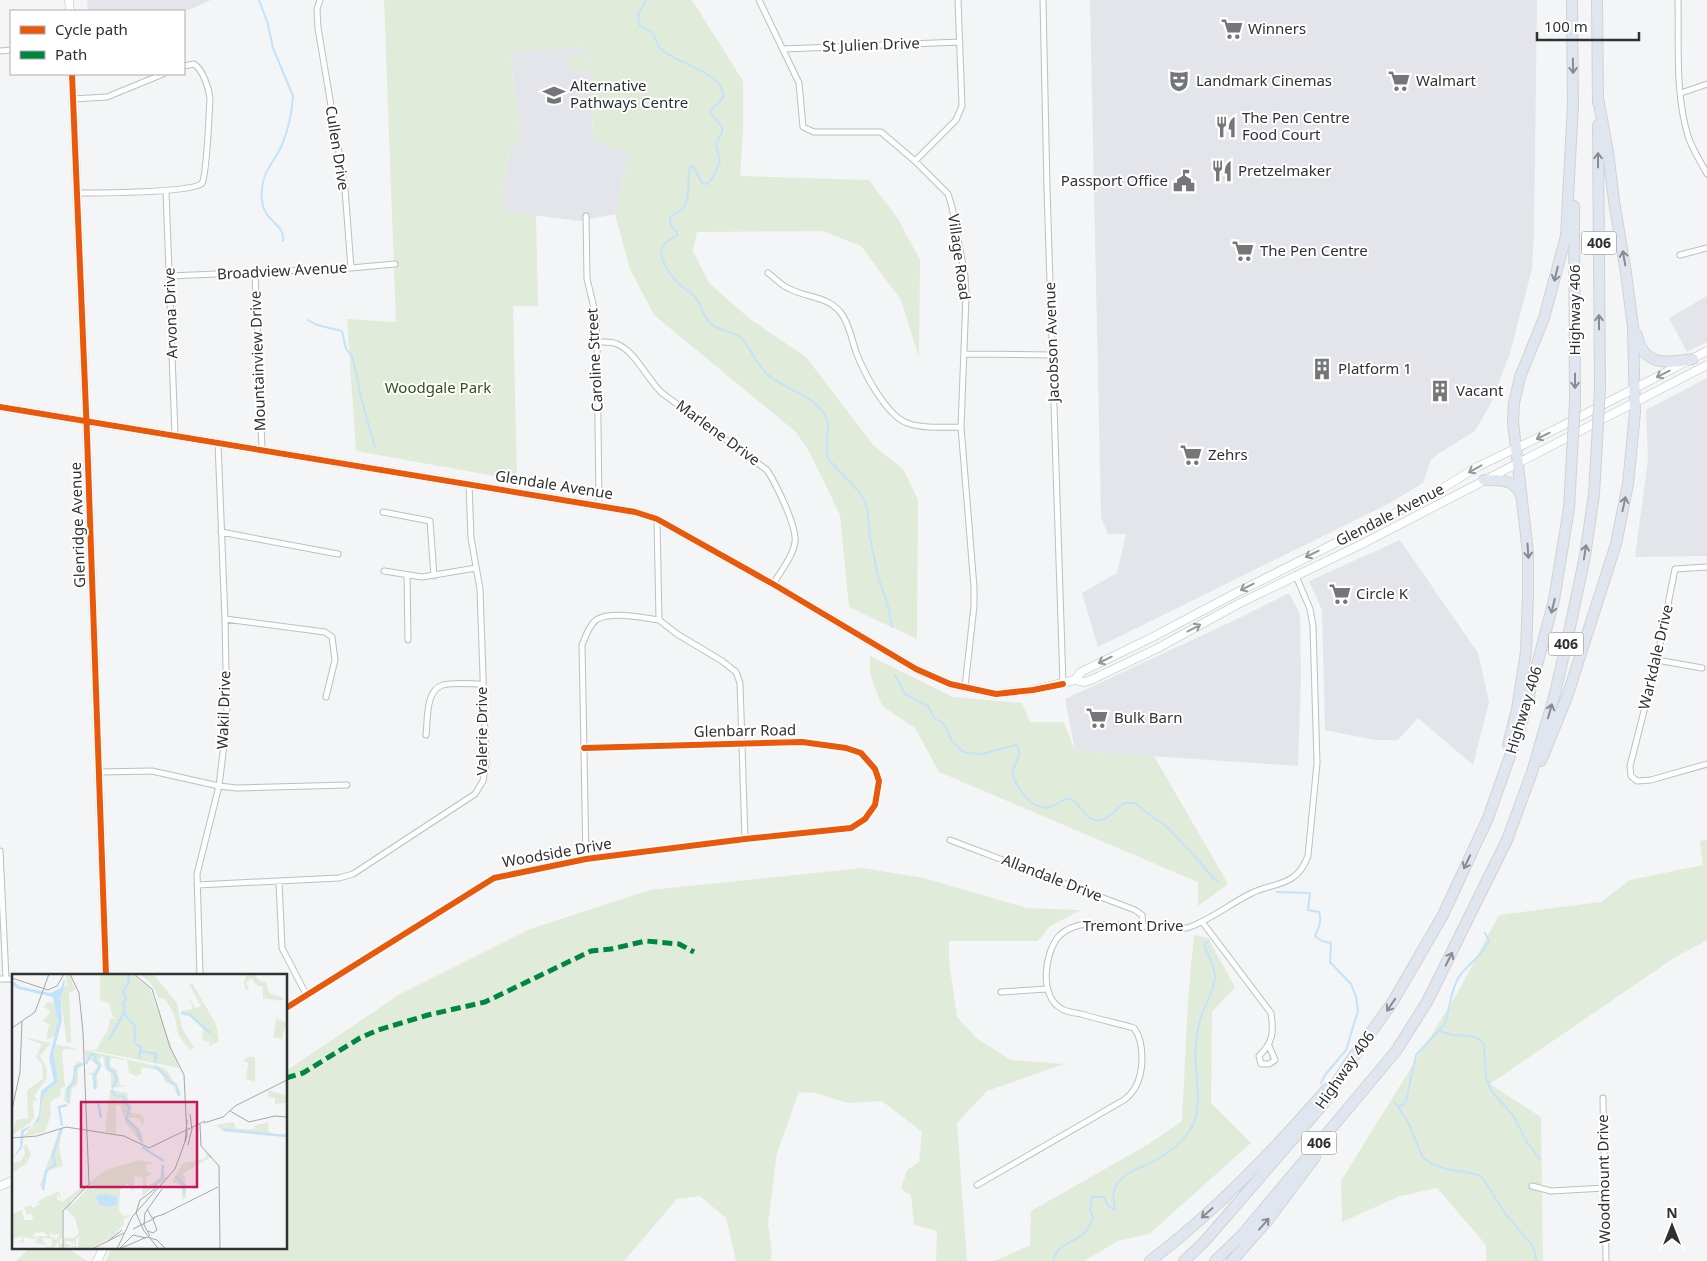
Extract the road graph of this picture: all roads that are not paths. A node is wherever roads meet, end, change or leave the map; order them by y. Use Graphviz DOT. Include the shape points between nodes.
graph roads {
  1 [pos="320,0"];
  2 [pos="759,0"];
  3 [pos="958,0"];
  4 [pos="1044,0"];
  5 [pos="1572,0"];
  6 [pos="1597,0"];
  7 [pos="1678,0"];
  8 [pos="960,42"];
  9 [pos="783,48"];
  10 [pos="185,66"];
  11 [pos="72,75"];
  12 [pos="162,75"];
  13 [pos="1707,84"];
  14 [pos="1681,93"];
  15 [pos="1598,98"];
  16 [pos="73,99"];
  17 [pos="1573,104"];
  18 [pos="915,161"];
  19 [pos="1707,174"];
  20 [pos="166,191"];
  21 [pos="76,193"];
  22 [pos="586,216"];
  23 [pos="1707,248"];
  24 [pos="1680,255"];
  25 [pos="395,264"];
  26 [pos="351,268"];
  27 [pos="255,272"];
  28 [pos="768,273"];
  29 [pos="170,276"];
  30 [pos="1631,306"];
  31 [pos="597,342"];
  32 [pos="1707,352"];
  33 [pos="964,354"];
  34 [pos="1052,355"];
  35 [pos="1693,359"];
  36 [pos="1707,365"];
  37 [pos="1633,390"];
  38 [pos="1636,403"];
  39 [pos="0,407"];
  40 [pos="87,422"];
  41 [pos="961,427"];
  42 [pos="175,435"];
  43 [pos="218,443"];
  44 [pos="1516,449"];
  45 [pos="262,450"];
  46 [pos="1518,462"];
  47 [pos="1484,480"];
  48 [pos="468,484"];
  49 [pos="1522,502"];
  50 [pos="599,505"];
  51 [pos="383,512"];
  52 [pos="657,519"];
  53 [pos="221,532"];
  54 [pos="338,554"];
  55 [pos="1293,564"];
  56 [pos="1707,567"];
  57 [pos="476,568"];
  58 [pos="384,571"];
  59 [pos="407,575"];
  60 [pos="434,576"];
  61 [pos="1296,576"];
  62 [pos="773,584"];
  63 [pos="225,619"];
  64 [pos="659,620"];
  65 [pos="408,640"];
  66 [pos="1657,660"];
  67 [pos="1702,668"];
  68 [pos="1075,680"];
  69 [pos="483,684"];
  70 [pos="1064,684"];
  71 [pos="965,687"];
  72 [pos="326,697"];
  73 [pos="426,734"];
  74 [pos="742,742"];
  75 [pos="584,748"];
  76 [pos="1707,764"];
  77 [pos="99,772"];
  78 [pos="347,785"];
  79 [pos="219,786"];
  80 [pos="879,792"];
  81 [pos="1488,818"];
  82 [pos="745,839"];
  83 [pos="950,840"];
  84 [pos="1507,840"];
  85 [pos="0,851"];
  86 [pos="586,859"];
  87 [pos="0,867"];
  88 [pos="279,882"];
  89 [pos="197,885"];
  90 [pos="1202,923"];
  91 [pos="1143,926"];
  92 [pos="106,974"];
  93 [pos="200,974"];
  94 [pos="3,979"];
  95 [pos="1047,989"];
  96 [pos="1001,992"];
  97 [pos="307,996"];
  98 [pos="288,1007"];
  99 [pos="1269,1046"];
  100 [pos="1396,1051"];
  101 [pos="1349,1063"];
  102 [pos="1603,1098"];
  103 [pos="12,1181"];
  104 [pos="977,1184"];
  105 [pos="0,1186"];
  106 [pos="1532,1186"];
  107 [pos="1605,1188"];
  108 [pos="104,1248"];
  109 [pos="97,1261"];
  110 [pos="1150,1261"];
  111 [pos="1184,1261"];
  112 [pos="1215,1261"];
  113 [pos="1232,1261"];
  114 [pos="1606,1261"];
  1 -- 26 [label="street, Cullen Drive" via="318,28 345,189"];
  2 -- 9 [label="street, Village Road"];
  3 -- 8 [label="street"];
  4 -- 34 [label="street, Jacobson Avenue"];
  5 -- 17 [label="highway, Highway 406 / 406, one-way"];
  6 -- 15 [label="highway, Highway 406 / 406"];
  7 -- 14 [label="street"];
  8 -- 9 [label="street, St Julien Drive"];
  8 -- 18 [label="street" via="962,106 956,120"];
  9 -- 18 [label="street, Village Road" via="799,83 803,127 814,132 881,132"];
  10 -- 20 [label="street" via="194,64 199,67 210,92 205,170 202,183 197,187"];
  11 -- 16 [label="main road, Glenridge Avenue"];
  12 -- 16 [label="street" via="107,97"];
  13 -- 14 [label="street"];
  14 -- 19 [label="street" via="1689,138"];
  30 -- 15 [label="highway, one-way"];
  84 -- 15 [label="highway, Highway 406 / 406, one-way, bridge" via="1532,772 1554,697 1585,556 1594,494 1600,389"];
  16 -- 21 [label="main road, Glenridge Avenue"];
  17 -- 44 [label="highway, one-way" via="1566,236 1544,318 1520,377 1514,403"];
  17 -- 81 [label="highway, Highway 406 / 406, one-way, bridge" via="1575,402 1569,508 1554,600 1522,722"];
  18 -- 33 [label="street, Village Road" via="948,194 952,207 965,276"];
  20 -- 21 [label="street"];
  20 -- 29 [label="street, Arvona Drive"];
  21 -- 40 [label="main road, Glenridge Avenue"];
  22 -- 31 [label="street, Caroline Street" via="588,278 596,316"];
  23 -- 24 [label="street"];
  25 -- 26 [label="street, Broadview Avenue"];
  26 -- 27 [label="street, Broadview Avenue"];
  27 -- 29 [label="street, Broadview Avenue"];
  27 -- 45 [label="street, Mountainview Drive"];
  28 -- 41 [label="street" via="788,289 834,305 842,314 861,366 888,408 905,422 917,426"];
  29 -- 42 [label="street, Arvona Drive"];
  30 -- 35 [label="highway" via="1638,341 1647,356 1662,362"];
  30 -- 37 [label="highway"];
  31 -- 50 [label="street, Caroline Street"];
  31 -- 62 [label="street, Marlene Drive" via="615,343 628,350 662,393 767,470 775,481 794,531 794,542"];
  32 -- 35 [label="main road, Glendale Avenue"];
  33 -- 34 [label="street"];
  33 -- 41 [label="street, Village Road"];
  34 -- 70 [label="street, Jacobson Avenue"];
  35 -- 37 [label="main road, Glendale Avenue, one-way"];
  36 -- 38 [label="main road, Glendale Avenue"];
  37 -- 38 [label="highway"];
  37 -- 44 [label="main road, Glendale Avenue, one-way"];
  38 -- 46 [label="main road, Glendale Avenue"];
  84 -- 38 [label="highway, one-way" via="1567,697 1616,544 1628,484"];
  39 -- 40 [label="main road, Glendale Avenue"];
  40 -- 42 [label="main road, Glendale Avenue"];
  40 -- 77 [label="main road, Glenridge Avenue"];
  41 -- 71 [label="street, Village Road" via="974,587"];
  42 -- 43 [label="main road, Glendale Avenue"];
  43 -- 45 [label="main road, Glendale Avenue"];
  43 -- 53 [label="street, Wakil Drive"];
  44 -- 46 [label="highway"];
  44 -- 55 [label="main road, Glendale Avenue, one-way"];
  45 -- 48 [label="main road, Glendale Avenue"];
  46 -- 47 [label="main road, Glendale Avenue"];
  46 -- 49 [label="highway"];
  47 -- 49 [label="highway" via="1507,482 1518,490"];
  47 -- 61 [label="main road, Glendale Avenue"];
  48 -- 50 [label="main road, Glendale Avenue"];
  48 -- 57 [label="street, Valerie Drive"];
  49 -- 81 [label="highway, one-way" via="1528,552 1526,652 1517,709"];
  50 -- 52 [label="main road, Glendale Avenue"];
  51 -- 60 [label="street" via="430,521"];
  52 -- 62 [label="main road, Glendale Avenue"];
  52 -- 64 [label="street"];
  53 -- 54 [label="street"];
  53 -- 63 [label="street, Wakil Drive"];
  55 -- 61 [label="main road"];
  55 -- 68 [label="main road, Glendale Avenue, one-way" via="1081,672"];
  56 -- 66 [label="street, Warkdale Drive" via="1675,569"];
  57 -- 60 [label="street"];
  57 -- 69 [label="street, Valerie Drive" via="480,588"];
  58 -- 59 [label="street"];
  59 -- 60 [label="street"];
  59 -- 65 [label="street"];
  68 -- 61 [label="main road, Glendale Avenue, one-way" via="1085,682 1138,658"];
  61 -- 90 [label="street, Tremont Drive" via="1310,608 1313,626 1317,763 1308,856 1294,876 1283,883 1261,888"];
  62 -- 71 [label="main road, Glendale Avenue" via="916,669"];
  63 -- 72 [label="street" via="325,632 332,637 335,660"];
  63 -- 79 [label="street, Wakil Drive" via="227,720"];
  64 -- 74 [label="street" via="736,672 740,683"];
  64 -- 75 [label="street" via="608,615 592,624 582,645"];
  66 -- 67 [label="street"];
  66 -- 76 [label="street, Warkdale Drive" via="1630,766 1631,776 1637,781 1652,780"];
  68 -- 70 [label="main road, Glendale Avenue"];
  69 -- 73 [label="street" via="443,685 434,691 429,704"];
  69 -- 88 [label="street, Valerie Drive" via="486,763 483,781 475,794 353,874"];
  70 -- 71 [label="main road, Glendale Avenue" via="996,694"];
  74 -- 75 [label="street, Glenbarr Road"];
  74 -- 80 [label="street, Glenbarr Road" via="802,742 861,753 875,769"];
  74 -- 82 [label="street"];
  75 -- 86 [label="street"];
  77 -- 79 [label="street" via="152,771"];
  77 -- 92 [label="main road, Glenridge Avenue"];
  78 -- 79 [label="street"];
  79 -- 89 [label="street, Wakil Drive"];
  80 -- 82 [label="street, Woodside Drive" via="865,819 851,828"];
  81 -- 101 [label="highway, Highway 406 / 406, one-way" via="1443,916 1392,1003"];
  82 -- 86 [label="street, Woodside Drive"];
  83 -- 91 [label="street, Allandale Drive" via="1135,910 1142,916"];
  100 -- 84 [label="highway, Highway 406 / 406, one-way" via="1427,1002"];
  85 -- 87 [label="street"];
  86 -- 97 [label="street, Woodside Drive" via="494,878"];
  87 -- 94 [label="street"];
  88 -- 89 [label="street, Valerie Drive"];
  88 -- 97 [label="street" via="282,948"];
  89 -- 93 [label="street, Wakil Drive"];
  90 -- 91 [label="street, Tremont Drive" via="1187,928"];
  90 -- 99 [label="street" via="1270,1013 1273,1029"];
  91 -- 95 [label="street, Tremont Drive" via="1087,924 1069,929 1053,945 1048,959"];
  95 -- 96 [label="street"];
  95 -- 104 [label="street" via="1050,998 1062,1009 1134,1028 1141,1044 1140,1076 1134,1090 1124,1100"];
  97 -- 98 [label="street, Woodside Drive"];
  100 -- 112 [label="highway, Highway 406 / 406" via="1242,1235"];
  113 -- 100 [label="highway, one-way" via="1268,1220"];
  101 -- 110 [label="highway, one-way" via="1260,1163 1218,1204"];
  101 -- 111 [label="highway, Highway 406 / 406" via="1324,1103"];
  102 -- 107 [label="street, Woodmount Drive"];
  103 -- 105 [label="main road"];
  106 -- 107 [label="street" via="1551,1191"];
  107 -- 114 [label="street, Woodmount Drive"];
  108 -- 109 [label="main road"];
}
